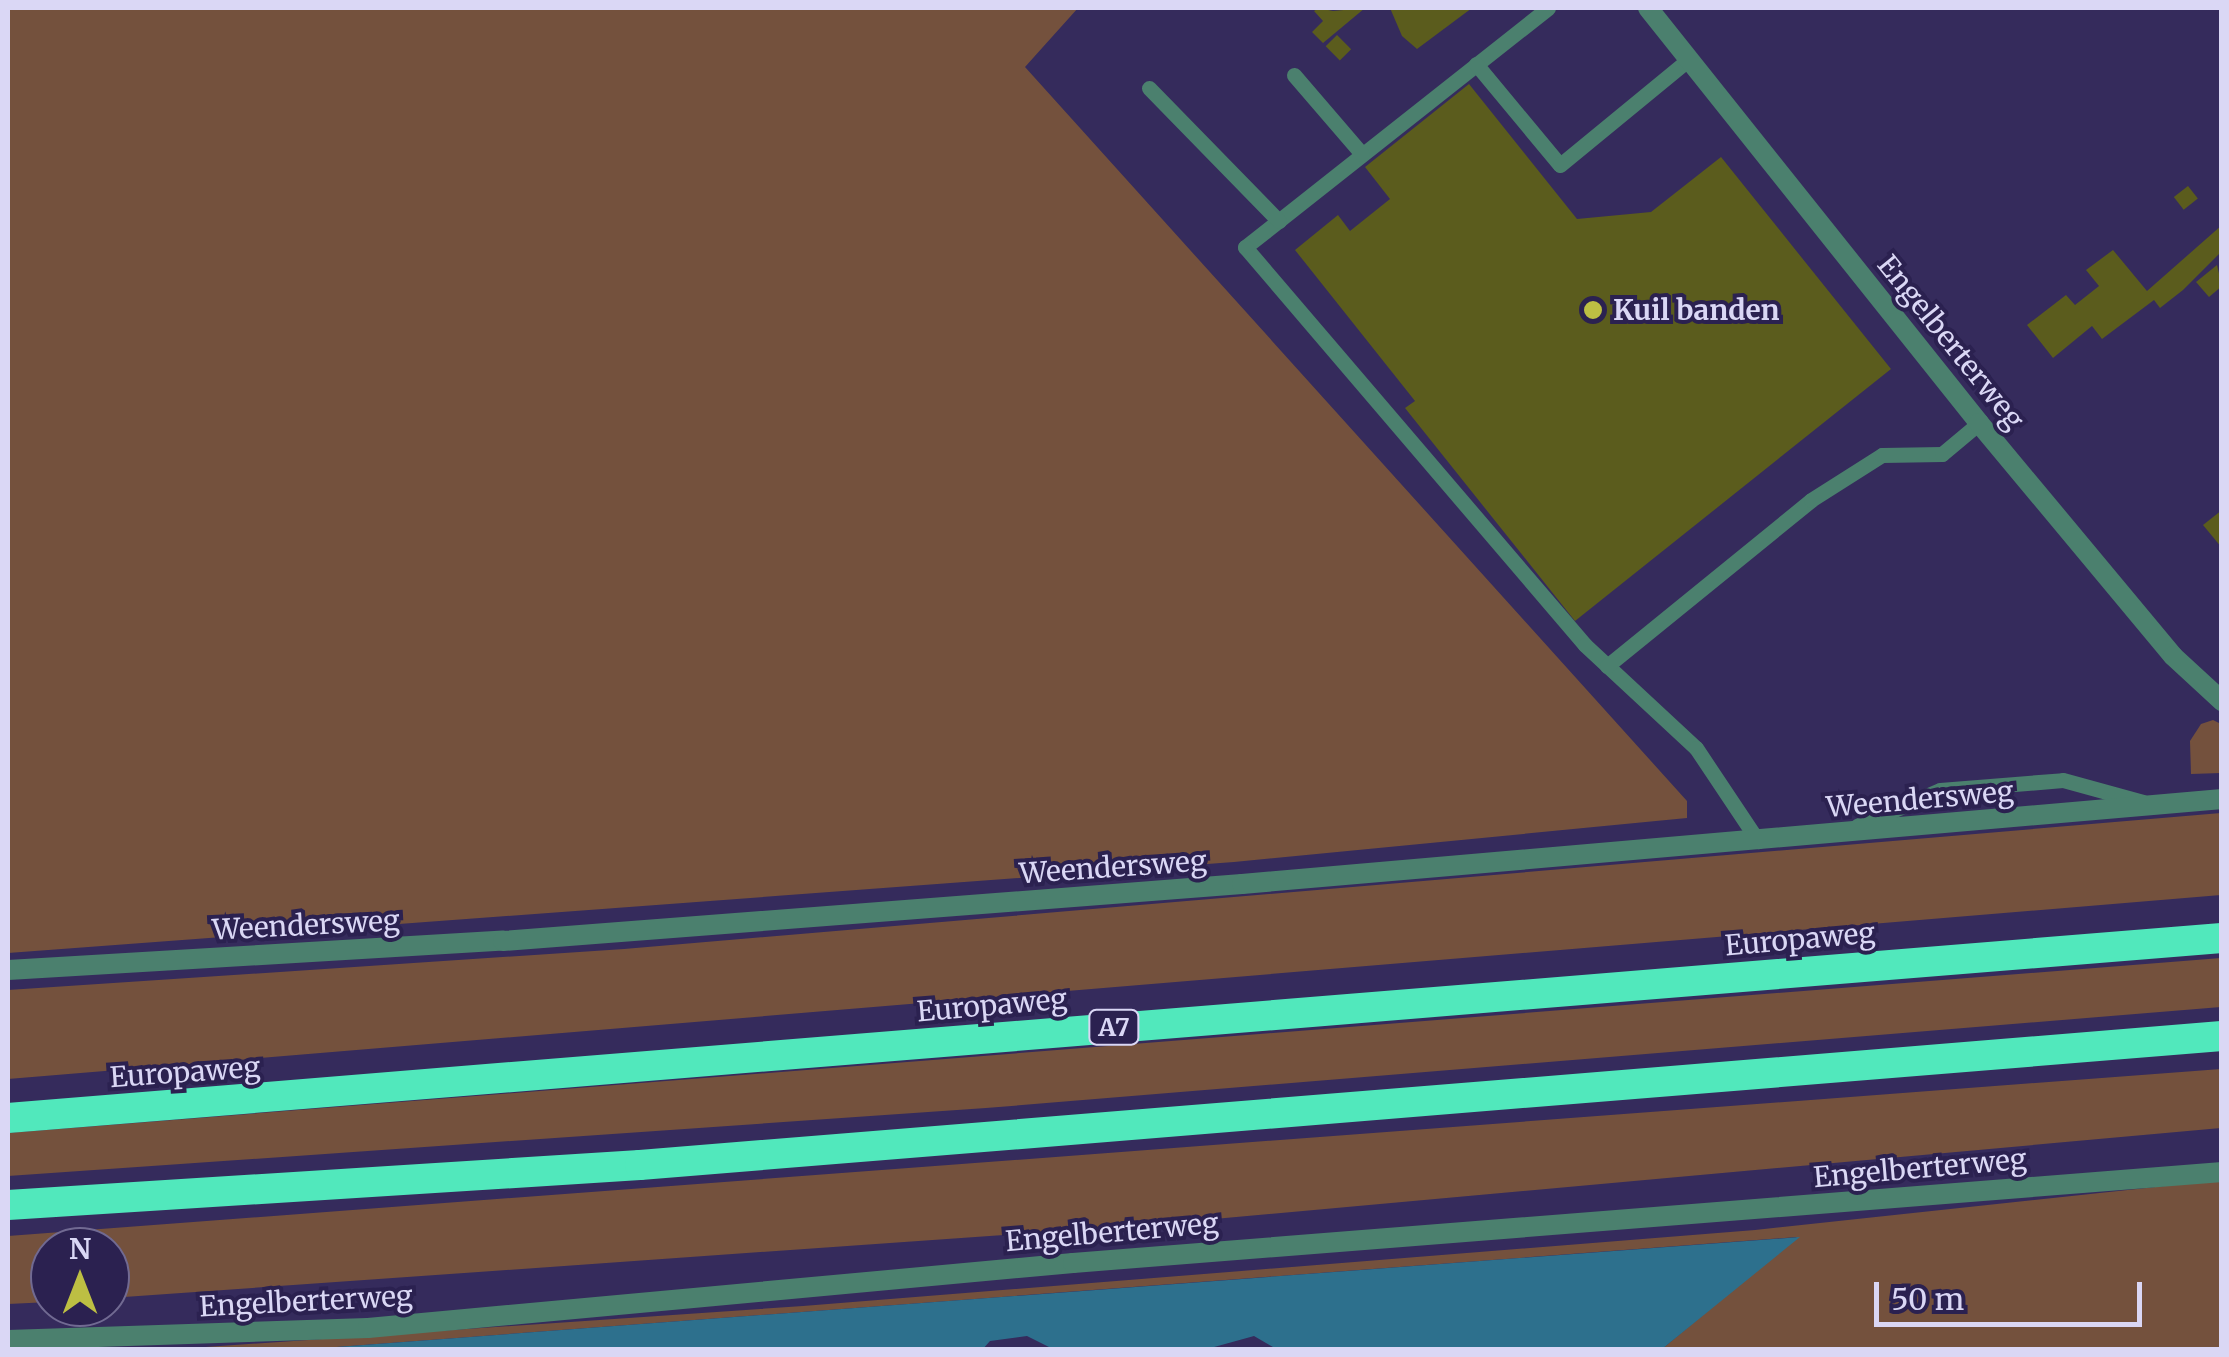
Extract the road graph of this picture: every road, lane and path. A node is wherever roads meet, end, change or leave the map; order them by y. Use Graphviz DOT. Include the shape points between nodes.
graph roads {
  1 [pos="1548,8"];
  2 [pos="1648,8"];
  3 [pos="1689,60"];
  4 [pos="1476,64"];
  5 [pos="1294,75"];
  6 [pos="1149,88"];
  7 [pos="1362,154"];
  8 [pos="1278,221"];
  9 [pos="1979,423"];
  10 [pos="1608,666"];
  11 [pos="2222,701"];
  12 [pos="2222,799"];
  13 [pos="2156,806"];
  14 [pos="1840,834"];
  15 [pos="1758,841"];
  16 [pos="2222,938"];
  17 [pos="8,970"];
  18 [pos="2222,1036"];
  19 [pos="8,1118"];
  20 [pos="2222,1172"];
  21 [pos="8,1204"];
  22 [pos="8,1340"];
  1 -- 4 [label="lane"];
  2 -- 3 [label="street, Engelberterweg"];
  3 -- 4 [label="lane" via="1560,165"];
  3 -- 9 [label="street, Engelberterweg"];
  4 -- 7 [label="lane"];
  5 -- 7 [label="lane"];
  6 -- 8 [label="lane"];
  7 -- 8 [label="lane"];
  8 -- 10 [label="lane" via="1245,247"];
  9 -- 10 [label="lane" via="1942,454 1882,455 1810,500"];
  9 -- 11 [label="street, Engelberterweg" via="2172,656"];
  10 -- 15 [label="lane" via="1696,748"];
  12 -- 13 [label="street, Weendersweg"];
  13 -- 14 [label="street, Weendersweg"];
  13 -- 14 [label="lane" via="2062,780 1940,790"];
  14 -- 15 [label="street, Weendersweg"];
  15 -- 17 [label="street, Weendersweg" via="504,942"];
  16 -- 19 [label="highway, Europaweg / A7"];
  18 -- 21 [label="highway" via="640,1166"];
  20 -- 22 [label="street, Engelberterweg" via="1093,1261 368,1328"];
}
